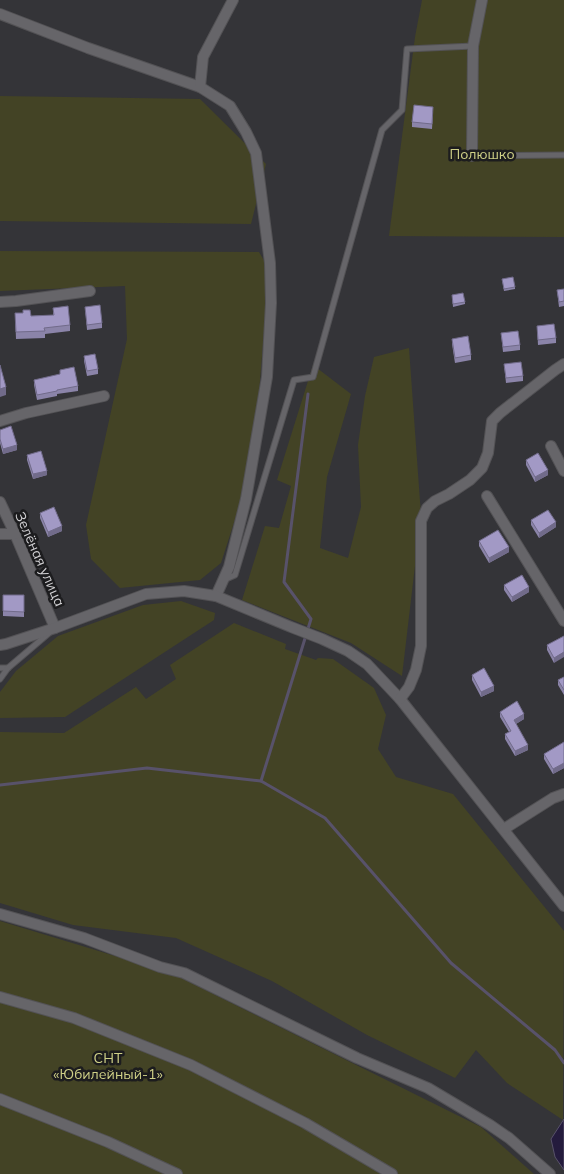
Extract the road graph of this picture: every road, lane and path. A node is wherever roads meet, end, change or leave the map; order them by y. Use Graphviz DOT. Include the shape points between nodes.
graph roads {
  1 [pos="233,0"];
  2 [pos="482,0"];
  3 [pos="0,14"];
  4 [pos="473,46"];
  5 [pos="200,87"];
  6 [pos="472,156"];
  7 [pos="564,156"];
  8 [pos="90,291"];
  9 [pos="0,302"];
  10 [pos="564,364"];
  11 [pos="104,396"];
  12 [pos="0,421"];
  13 [pos="551,446"];
  14 [pos="564,471"];
  15 [pos="487,496"];
  16 [pos="0,502"];
  17 [pos="0,534"];
  18 [pos="15,534"];
  19 [pos="223,580"];
  20 [pos="216,596"];
  21 [pos="564,621"];
  22 [pos="55,628"];
  23 [pos="0,645"];
  24 [pos="0,668"];
  25 [pos="8,668"];
  26 [pos="0,679"];
  27 [pos="400,699"];
  28 [pos="564,794"];
  29 [pos="504,829"];
  30 [pos="564,906"];
  31 [pos="0,914"];
  32 [pos="0,997"];
  33 [pos="0,1099"];
  34 [pos="177,1174"];
  35 [pos="392,1174"];
  36 [pos="550,1174"];
  1 -- 5 [label="street" via="202,57"];
  2 -- 4 [label="street"];
  3 -- 5 [label="street"];
  4 -- 6 [label="street"];
  4 -- 19 [label="lane" via="407,49 402,110 382,130 313,376 294,380 235,575"];
  5 -- 19 [label="street" via="230,106 256,153 270,262 267,377 246,499"];
  6 -- 7 [label="lane"];
  8 -- 9 [label="street"];
  10 -- 27 [label="street" via="492,420 488,454 482,468 470,480 427,508 421,521 421,646 416,670"];
  11 -- 12 [label="street"];
  13 -- 14 [label="street"];
  15 -- 21 [label="street"];
  16 -- 18 [label="street, Зелёная улица"];
  17 -- 18 [label="street"];
  18 -- 22 [label="street, Зелёная улица"];
  19 -- 20 [label="street"];
  20 -- 22 [label="street" via="184,591 146,594"];
  20 -- 27 [label="street" via="348,651 367,664"];
  22 -- 23 [label="street"];
  22 -- 25 [label="lane"];
  24 -- 25 [label="lane"];
  25 -- 26 [label="lane"];
  27 -- 29 [label="street"];
  28 -- 29 [label="street"];
  29 -- 30 [label="street"];
  31 -- 36 [label="street" via="84,938 184,973 357,1058 428,1088 509,1138"];
  32 -- 35 [label="street" via="74,1018 191,1065"];
  33 -- 34 [label="street" via="108,1142"];
}
